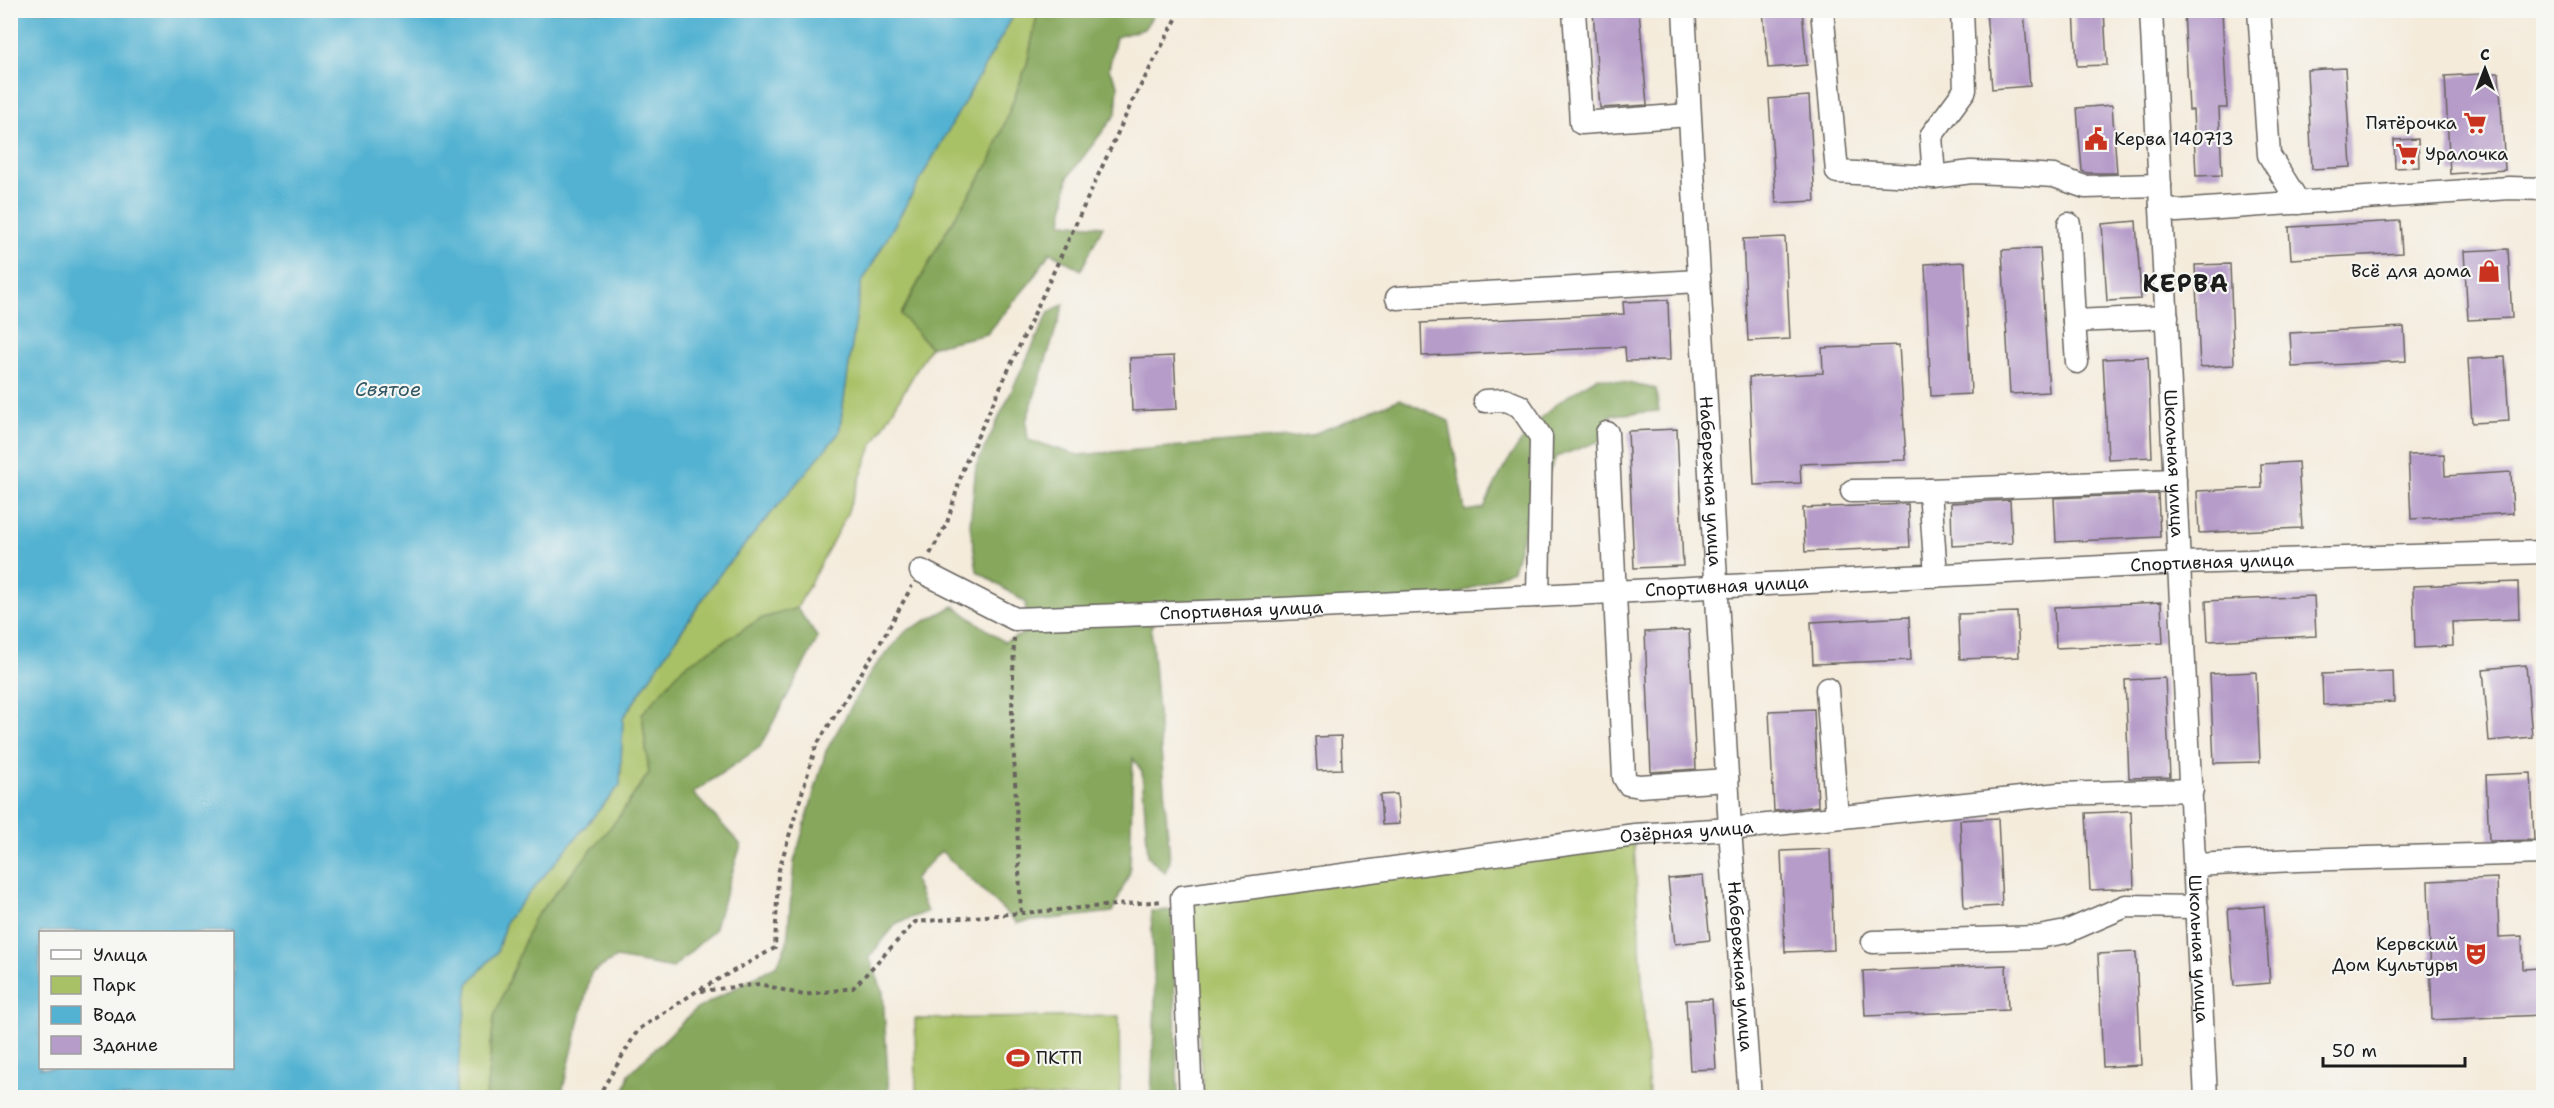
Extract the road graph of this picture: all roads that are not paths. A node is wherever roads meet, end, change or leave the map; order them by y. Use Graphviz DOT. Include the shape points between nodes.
graph roads {
  1 [pos="1574,10"];
  2 [pos="1684,10"];
  3 [pos="1822,10"];
  4 [pos="1962,10"];
  5 [pos="2151,10"];
  6 [pos="2259,10"];
  7 [pos="1689,115"];
  8 [pos="1934,177"];
  9 [pos="2544,189"];
  10 [pos="2160,196"];
  11 [pos="2299,203"];
  12 [pos="2069,224"];
  13 [pos="1699,281"];
  14 [pos="1397,298"];
  15 [pos="2167,317"];
  16 [pos="2074,321"];
  17 [pos="2076,362"];
  18 [pos="1485,401"];
  19 [pos="1607,433"];
  20 [pos="2175,480"];
  21 [pos="1852,490"];
  22 [pos="1930,490"];
  23 [pos="2544,552"];
  24 [pos="2180,563"];
  25 [pos="921,571"];
  26 [pos="1936,576"];
  27 [pos="1715,588"];
  28 [pos="1614,593"];
  29 [pos="1538,596"];
  30 [pos="1827,688"];
  31 [pos="1727,780"];
  32 [pos="2192,790"];
  33 [pos="1837,817"];
  34 [pos="1730,829"];
  35 [pos="2544,853"];
  36 [pos="2195,865"];
  37 [pos="2197,907"];
  38 [pos="1873,942"];
  39 [pos="1191,1098"];
  40 [pos="1750,1098"];
  41 [pos="2206,1098"];
  1 -- 7 [label="street" via="1581,123"];
  2 -- 7 [label="street, Набережная улица"];
  3 -- 8 [label="street" via="1837,172"];
  4 -- 8 [label="street" via="1965,90 1932,136"];
  5 -- 10 [label="street, Школьная улица"];
  6 -- 11 [label="street" via="2270,155"];
  7 -- 13 [label="street, Набережная улица"];
  8 -- 10 [label="street" via="1971,172 2054,176 2085,187"];
  9 -- 11 [label="street"];
  10 -- 11 [label="street" via="2177,211"];
  10 -- 15 [label="street, Школьная улица"];
  12 -- 16 [label="street"];
  13 -- 14 [label="street"];
  13 -- 27 [label="street, Набережная улица"];
  15 -- 16 [label="street"];
  15 -- 20 [label="street, Школьная улица"];
  16 -- 17 [label="street"];
  18 -- 29 [label="street" via="1504,400 1520,406 1541,437"];
  19 -- 28 [label="street"];
  20 -- 22 [label="street"];
  20 -- 24 [label="street, Школьная улица"];
  21 -- 22 [label="street"];
  22 -- 26 [label="street"];
  23 -- 24 [label="street, Спортивная улица"];
  24 -- 26 [label="street, Спортивная улица"];
  24 -- 32 [label="street, Школьная улица"];
  25 -- 29 [label="street, Спортивная улица" via="1015,619"];
  26 -- 27 [label="street, Спортивная улица"];
  27 -- 28 [label="street, Спортивная улица"];
  27 -- 31 [label="street, Набережная улица"];
  28 -- 29 [label="street, Спортивная улица"];
  28 -- 31 [label="street" via="1624,777 1628,784"];
  30 -- 33 [label="street"];
  31 -- 34 [label="street, Набережная улица"];
  32 -- 33 [label="street, Озёрная улица" via="2059,794"];
  32 -- 36 [label="street, Школьная улица"];
  33 -- 34 [label="street, Озёрная улица"];
  34 -- 39 [label="street, Озёрная улица" via="1635,835 1182,897"];
  34 -- 40 [label="street, Набережная улица"];
  35 -- 36 [label="street"];
  36 -- 37 [label="street, Школьная улица"];
  37 -- 38 [label="street" via="2126,906 2066,932 2039,937"];
  37 -- 41 [label="street, Школьная улица"];
}
